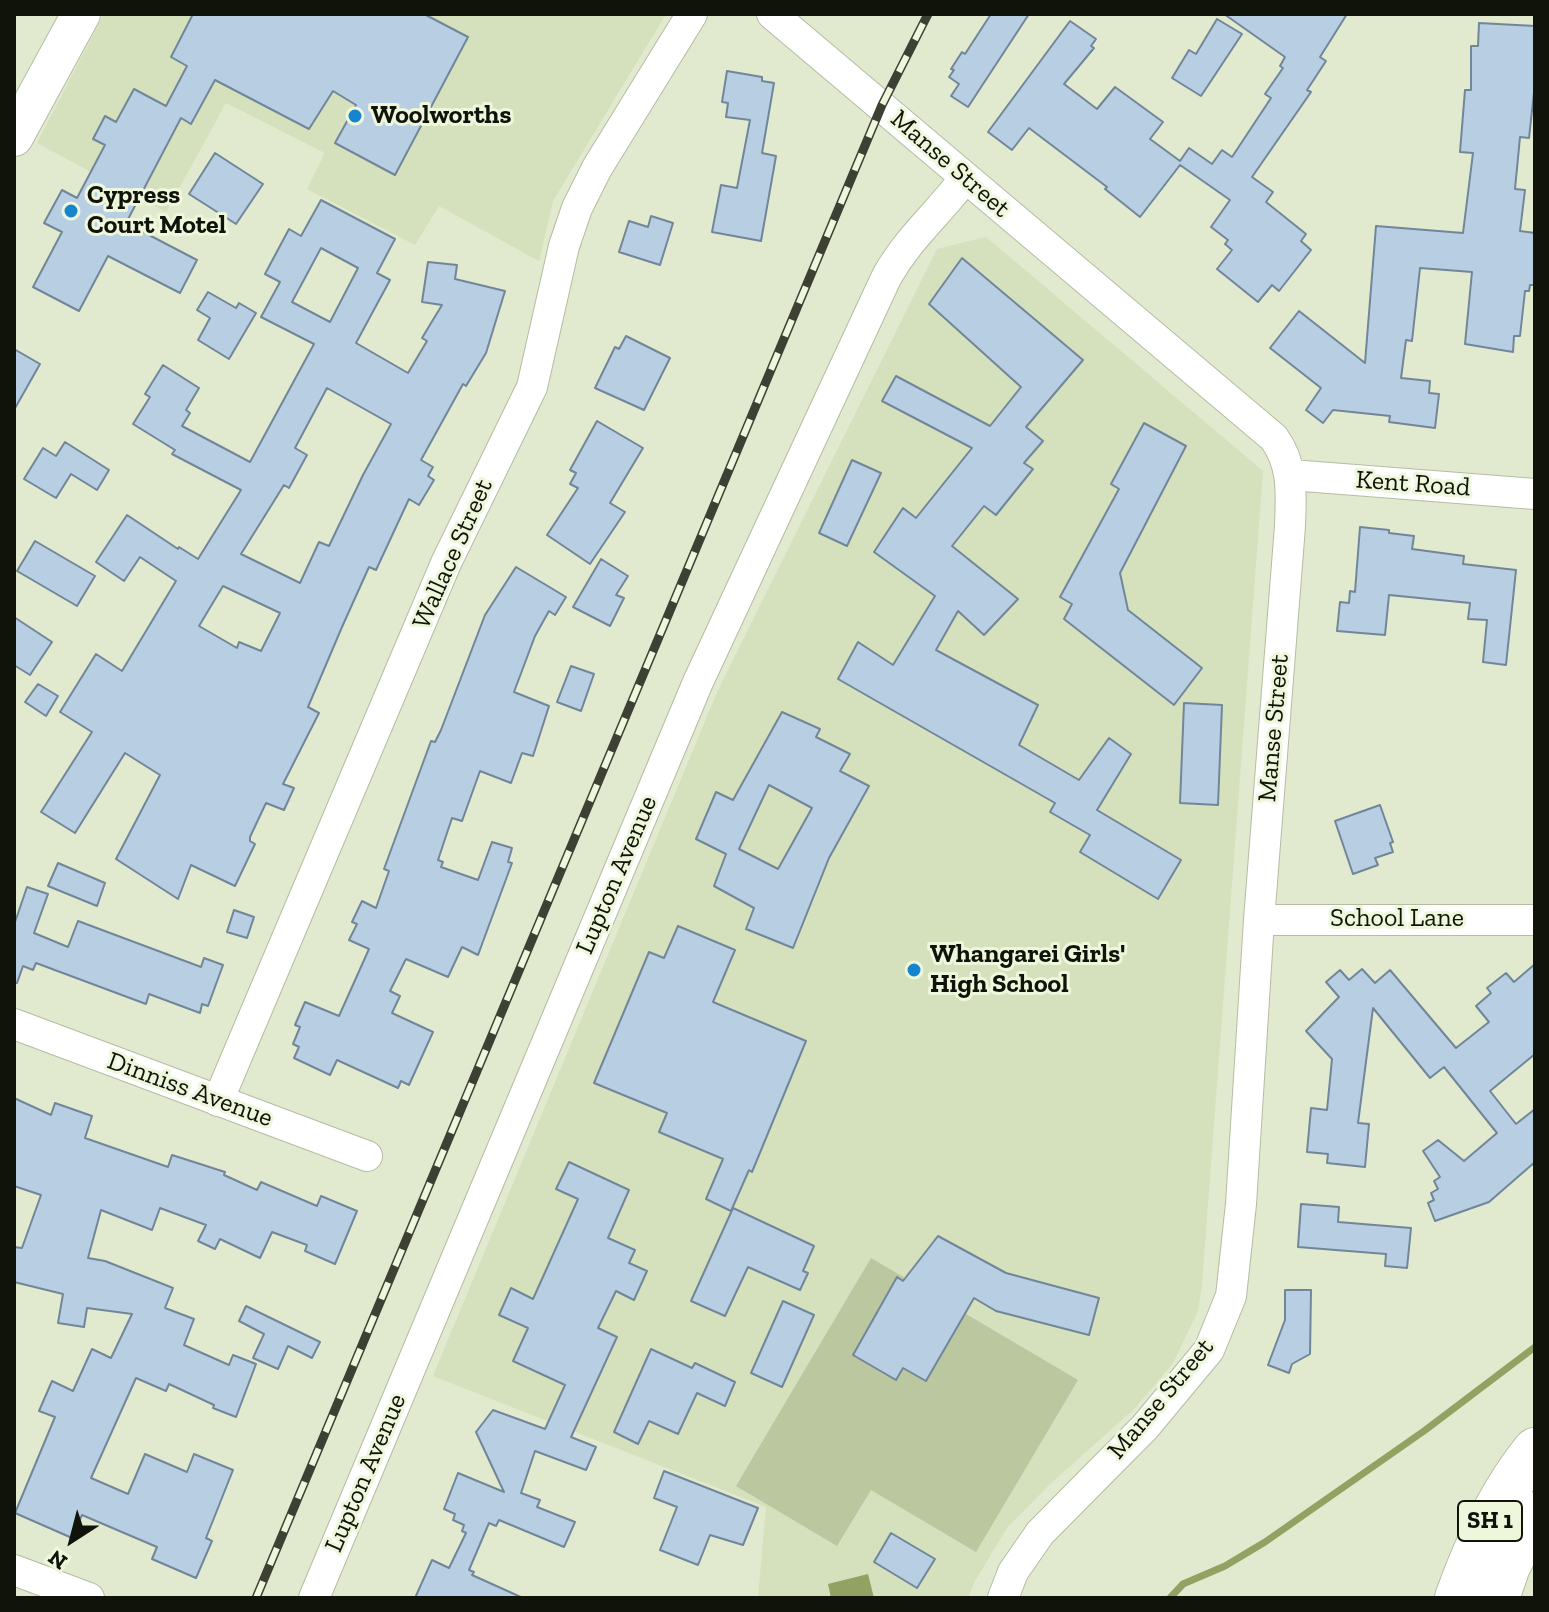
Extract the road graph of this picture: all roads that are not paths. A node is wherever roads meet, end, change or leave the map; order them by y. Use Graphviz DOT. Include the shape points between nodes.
graph roads {
  1 [pos="81,14"];
  2 [pos="692,14"];
  3 [pos="772,14"];
  4 [pos="14,137"];
  5 [pos="965,178"];
  6 [pos="1291,475"];
  7 [pos="1535,494"];
  8 [pos="1259,920"];
  9 [pos="1535,920"];
  10 [pos="14,1024"];
  11 [pos="218,1101"];
  12 [pos="367,1156"];
  13 [pos="1535,1450"];
  14 [pos="1535,1514"];
  15 [pos="20,1581"];
  16 [pos="89,1598"];
  17 [pos="314,1598"];
  18 [pos="1003,1598"];
  19 [pos="1457,1598"];
  20 [pos="1497,1598"];
  1 -- 4 [label="main road"];
  2 -- 11 [label="street, Wallace Street" via="577,208 532,387 446,563"];
  3 -- 5 [label="street, Manse Street"];
  5 -- 6 [label="street, Manse Street" via="1274,438"];
  5 -- 17 [label="street, Lupton Avenue" via="909,241 887,276 705,667"];
  6 -- 7 [label="street, Kent Road"];
  6 -- 8 [label="street, Manse Street"];
  8 -- 9 [label="street, School Lane"];
  8 -- 18 [label="street, Manse Street" via="1237,1250 1221,1324 1209,1350 1145,1427 1040,1533 1013,1572"];
  10 -- 11 [label="street, Dinniss Avenue"];
  11 -- 12 [label="street, Dinniss Avenue"];
  13 -- 19 [label="highway, SH 1" via="1493,1514"];
  14 -- 20 [label="highway, SH 1"];
  15 -- 16 [label="street"];
}
